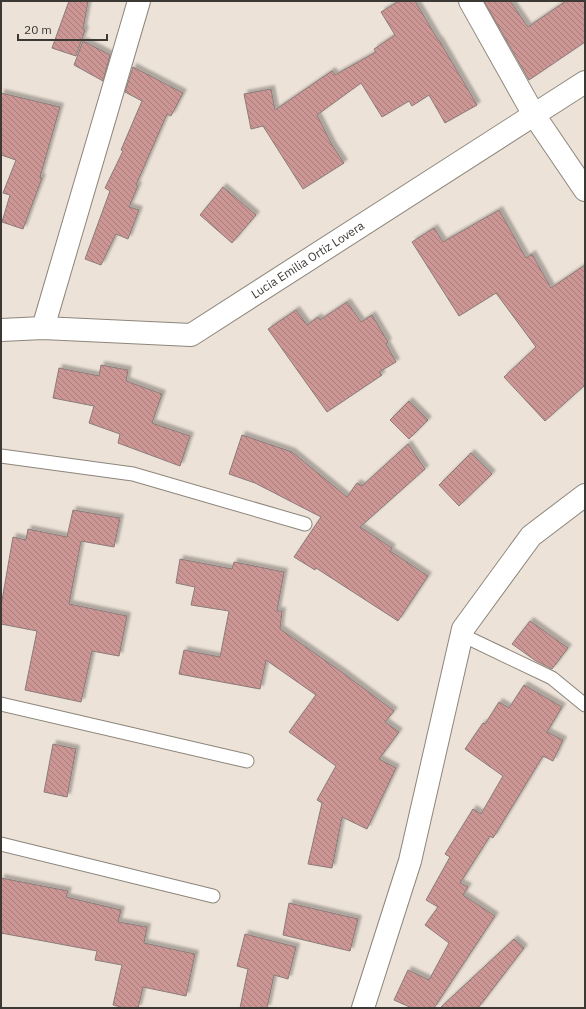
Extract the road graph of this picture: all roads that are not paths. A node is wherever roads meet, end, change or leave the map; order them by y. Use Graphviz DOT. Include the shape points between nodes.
graph roads {
  1 [pos="139,1"];
  2 [pos="470,1"];
  3 [pos="585,82"];
  4 [pos="534,115"];
  5 [pos="585,190"];
  6 [pos="43,328"];
  7 [pos="1,330"];
  8 [pos="1,456"];
  9 [pos="585,495"];
  10 [pos="305,524"];
  11 [pos="462,635"];
  12 [pos="1,704"];
  13 [pos="585,705"];
  14 [pos="247,761"];
  15 [pos="1,844"];
  16 [pos="213,896"];
  17 [pos="363,1008"];
  1 -- 6 [label="street"];
  2 -- 4 [label="street"];
  3 -- 4 [label="street, Lucia Emilia Ortiz Lovera"];
  4 -- 5 [label="street"];
  4 -- 6 [label="street, Lucia Emilia Ortiz Lovera" via="192,335"];
  6 -- 7 [label="street, Lucia Emilia Ortiz Lovera"];
  8 -- 10 [label="lane" via="132,474"];
  9 -- 11 [label="street" via="531,536 463,629"];
  11 -- 13 [label="lane" via="552,678"];
  11 -- 17 [label="street" via="410,861"];
  12 -- 14 [label="lane"];
  15 -- 16 [label="lane"];
}
